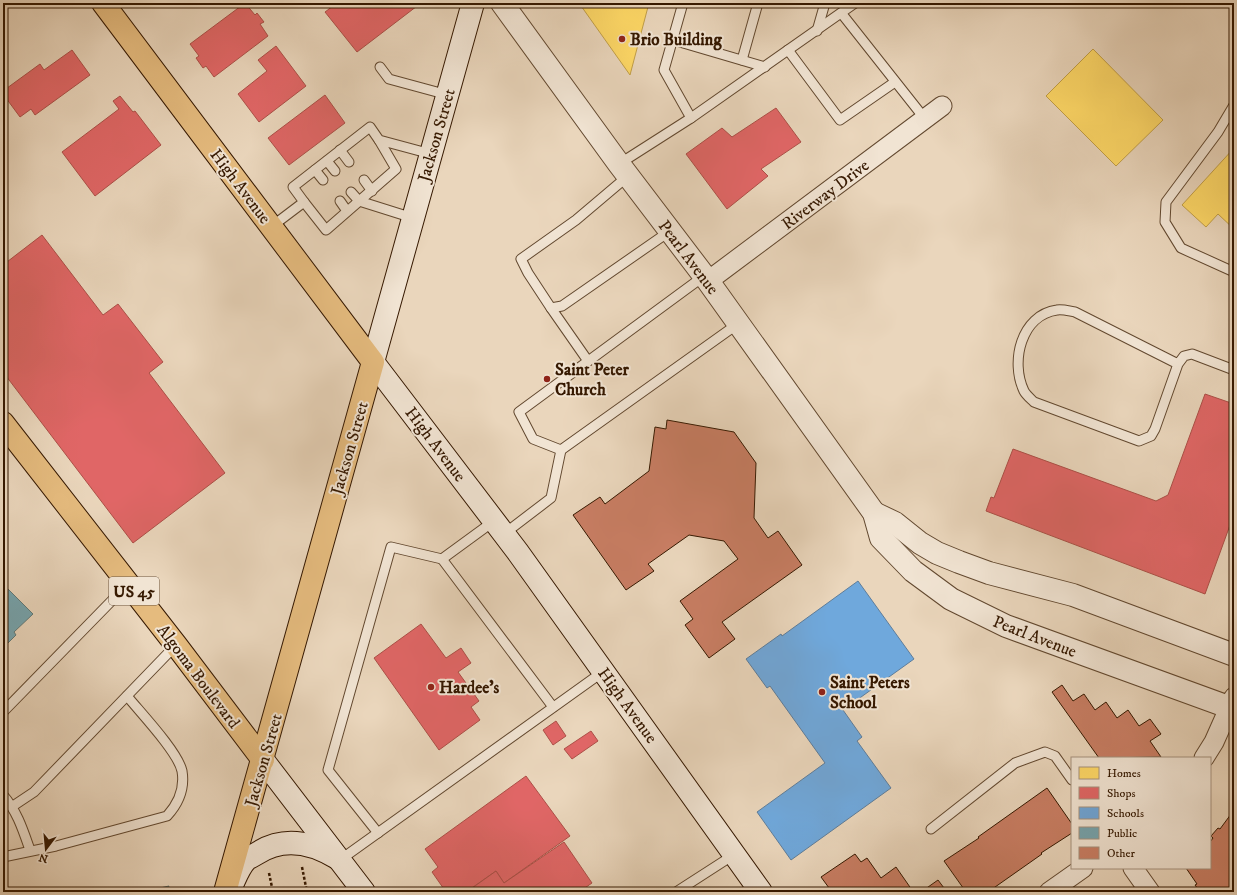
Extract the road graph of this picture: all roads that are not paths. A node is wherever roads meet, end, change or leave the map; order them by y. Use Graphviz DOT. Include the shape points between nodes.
graph roads {
  1 [pos="103,3"];
  2 [pos="473,3"];
  3 [pos="502,3"];
  4 [pos="684,3"];
  5 [pos="758,3"];
  6 [pos="825,3"];
  7 [pos="855,3"];
  8 [pos="842,14"];
  9 [pos="817,31"];
  10 [pos="673,40"];
  11 [pos="788,50"];
  12 [pos="742,60"];
  13 [pos="765,67"];
  14 [pos="380,68"];
  15 [pos="895,82"];
  16 [pos="448,95"];
  17 [pos="1234,105"];
  18 [pos="942,106"];
  19 [pos="691,118"];
  20 [pos="925,119"];
  21 [pos="379,140"];
  22 [pos="340,150"];
  23 [pos="431,154"];
  24 [pos="327,160"];
  25 [pos="349,162"];
  26 [pos="315,170"];
  27 [pos="623,170"];
  28 [pos="335,171"];
  29 [pos="323,180"];
  30 [pos="364,180"];
  31 [pos="372,191"];
  32 [pos="351,192"];
  33 [pos="340,201"];
  34 [pos="304,202"];
  35 [pos="359,202"];
  36 [pos="348,211"];
  37 [pos="414,218"];
  38 [pos="271,227"];
  39 [pos="670,230"];
  40 [pos="1234,272"];
  41 [pos="706,278"];
  42 [pos="551,308"];
  43 [pos="739,323"];
  44 [pos="373,362"];
  45 [pos="588,362"];
  46 [pos="1178,364"];
  47 [pos="1234,370"];
  48 [pos="3,423"];
  49 [pos="561,450"];
  50 [pos="874,513"];
  51 [pos="499,528"];
  52 [pos="442,559"];
  53 [pos="128,584"];
  54 [pos="176,645"];
  55 [pos="1234,655"];
  56 [pos="604,671"];
  57 [pos="127,696"];
  58 [pos="1233,705"];
  59 [pos="553,707"];
  60 [pos="3,712"];
  61 [pos="1205,757"];
  62 [pos="263,760"];
  63 [pos="1071,779"];
  64 [pos="3,795"];
  65 [pos="13,806"];
  66 [pos="931,829"];
  67 [pos="378,833"];
  68 [pos="30,850"];
  69 [pos="734,854"];
  70 [pos="3,857"];
  71 [pos="340,860"];
  72 [pos="1082,869"];
  73 [pos="1134,869"];
  74 [pos="225,892"];
  75 [pos="229,892"];
  76 [pos="364,892"];
  77 [pos="676,892"];
  78 [pos="761,892"];
  79 [pos="1049,892"];
  80 [pos="1150,892"];
  1 -- 38 [label="main road, High Avenue"];
  2 -- 16 [label="street, Jackson Street"];
  3 -- 27 [label="street, Pearl Avenue"];
  4 -- 10 [label="lane"];
  5 -- 12 [label="lane"];
  6 -- 9 [label="lane"];
  7 -- 8 [label="lane"];
  8 -- 9 [label="lane"];
  8 -- 15 [label="lane"];
  9 -- 11 [label="lane"];
  10 -- 12 [label="lane"];
  10 -- 19 [label="lane" via="664,70"];
  11 -- 13 [label="lane"];
  11 -- 15 [label="lane" via="840,120"];
  12 -- 13 [label="lane"];
  13 -- 19 [label="lane"];
  14 -- 16 [label="lane" via="389,79"];
  15 -- 20 [label="lane"];
  16 -- 23 [label="street, Jackson Street"];
  17 -- 40 [label="lane" via="1218,132 1166,202 1164,222 1181,248"];
  18 -- 20 [label="street, Riverway Drive"];
  19 -- 27 [label="lane"];
  20 -- 41 [label="street, Riverway Drive"];
  21 -- 22 [label="lane" via="370,127"];
  21 -- 23 [label="lane"];
  21 -- 31 [label="lane" via="396,169"];
  22 -- 24 [label="lane"];
  22 -- 25 [label="lane"];
  23 -- 37 [label="street, Jackson Street"];
  24 -- 26 [label="lane"];
  24 -- 28 [label="lane"];
  26 -- 29 [label="lane"];
  26 -- 34 [label="lane" via="293,187"];
  27 -- 39 [label="street, Pearl Avenue"];
  27 -- 42 [label="lane" via="576,220 521,259"];
  30 -- 31 [label="lane"];
  31 -- 35 [label="lane"];
  32 -- 35 [label="lane"];
  33 -- 36 [label="lane"];
  34 -- 36 [label="lane" via="326,230"];
  34 -- 38 [label="lane"];
  35 -- 36 [label="lane"];
  35 -- 37 [label="lane"];
  37 -- 44 [label="street, Jackson Street"];
  38 -- 44 [label="main road, High Avenue"];
  39 -- 41 [label="street, Pearl Avenue"];
  39 -- 42 [label="lane" via="562,306"];
  41 -- 43 [label="street, Pearl Avenue"];
  41 -- 45 [label="lane"];
  42 -- 45 [label="lane"];
  43 -- 49 [label="lane"];
  43 -- 50 [label="street, Pearl Avenue"];
  44 -- 51 [label="street, High Avenue"];
  44 -- 62 [label="main road, Jackson Street"];
  45 -- 49 [label="lane" via="519,412 533,439"];
  46 -- 46 [label="lane" via="1152,436 1139,441 1034,402 1024,392 1018,371 1020,348 1028,328 1041,316 1057,310 1075,312"];
  46 -- 47 [label="lane" via="1184,356 1192,354"];
  48 -- 53 [label="main road, Algoma Boulevard / US 45"];
  49 -- 51 [label="lane" via="551,498"];
  50 -- 55 [label="street, Pearl Avenue" via="895,523 932,550 958,562 1073,596"];
  50 -- 58 [label="street, Pearl Avenue" via="880,538 913,571 951,599 1006,626"];
  51 -- 52 [label="lane"];
  51 -- 56 [label="street, High Avenue"];
  52 -- 59 [label="lane"];
  52 -- 67 [label="lane" via="391,547 328,770"];
  53 -- 54 [label="main road, Algoma Boulevard / US 45"];
  53 -- 60 [label="lane"];
  54 -- 57 [label="lane"];
  54 -- 62 [label="main road, Algoma Boulevard / US 45"];
  56 -- 59 [label="lane"];
  56 -- 69 [label="street, High Avenue"];
  57 -- 65 [label="lane" via="34,792"];
  57 -- 68 [label="lane" via="173,753 182,770 182,788 177,805 167,816 56,846"];
  58 -- 61 [label="street"];
  59 -- 67 [label="lane"];
  62 -- 71 [label="street, Algoma Boulevard"];
  62 -- 74 [label="main road, Jackson Street"];
  63 -- 66 [label="lane" via="1055,756 1045,752 1015,763"];
  64 -- 65 [label="lane"];
  65 -- 68 [label="lane"];
  67 -- 71 [label="lane"];
  68 -- 70 [label="lane"];
  69 -- 77 [label="lane"];
  69 -- 78 [label="street, High Avenue"];
  71 -- 75 [label="street" via="301,843 275,844 245,860"];
  71 -- 76 [label="street, Algoma Boulevard"];
  72 -- 79 [label="street"];
  73 -- 80 [label="street"];
}
